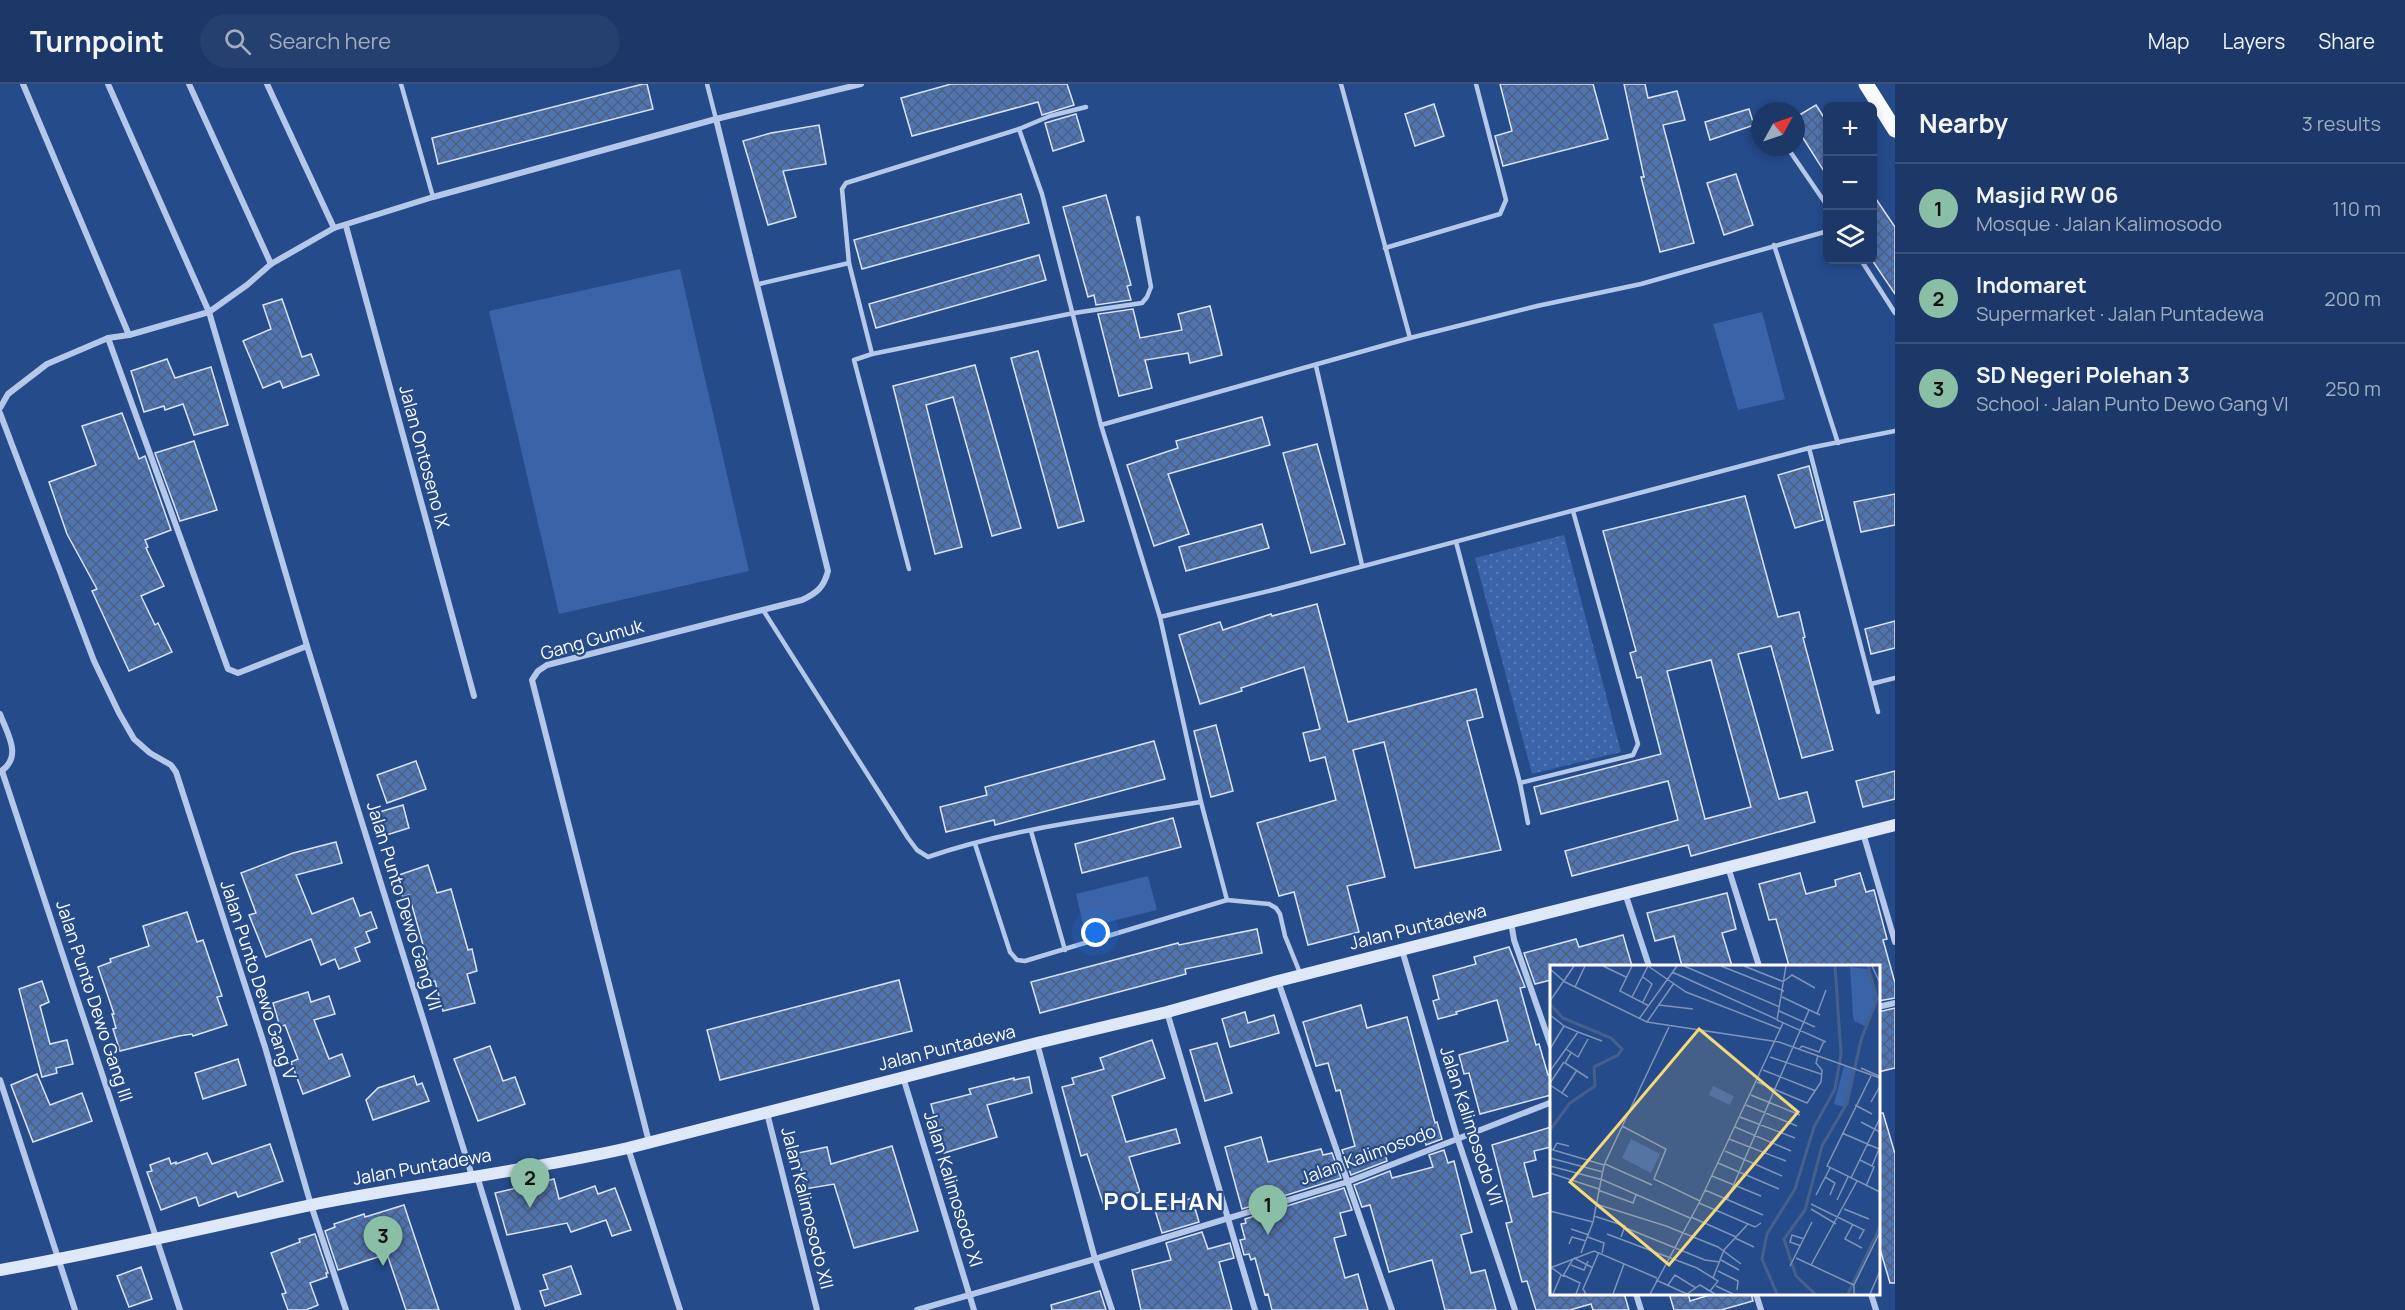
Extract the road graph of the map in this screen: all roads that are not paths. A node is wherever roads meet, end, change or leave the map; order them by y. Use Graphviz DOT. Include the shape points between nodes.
graph roads {
  1 [pos="23,84"];
  2 [pos="108,84"];
  3 [pos="189,84"];
  4 [pos="267,84"];
  5 [pos="401,84"];
  6 [pos="707,84"];
  7 [pos="861,84"];
  8 [pos="1341,84"];
  9 [pos="1476,84"];
  10 [pos="1866,84"];
  11 [pos="1086,107"];
  12 [pos="1890,112"];
  13 [pos="716,119"];
  14 [pos="1019,129"];
  15 [pos="1895,130"];
  16 [pos="1793,156"];
  17 [pos="434,197"];
  18 [pos="1823,201"];
  19 [pos="1138,218"];
  20 [pos="346,226"];
  21 [pos="334,228"];
  22 [pos="1823,232"];
  23 [pos="1774,245"];
  24 [pos="1385,248"];
  25 [pos="849,263"];
  26 [pos="271,264"];
  27 [pos="1864,264"];
  28 [pos="759,284"];
  29 [pos="209,312"];
  30 [pos="1074,313"];
  31 [pos="1895,313"];
  32 [pos="129,335"];
  33 [pos="108,338"];
  34 [pos="1410,338"];
  35 [pos="872,354"];
  36 [pos="1316,366"];
  37 [pos="0,408"];
  38 [pos="0,413"];
  39 [pos="1101,425"];
  40 [pos="1895,431"];
  41 [pos="1838,443"];
  42 [pos="1809,448"];
  43 [pos="1574,511"];
  44 [pos="1456,542"];
  45 [pos="1362,565"];
  46 [pos="909,569"];
  47 [pos="763,610"];
  48 [pos="1160,617"];
  49 [pos="307,646"];
  50 [pos="1895,678"];
  51 [pos="1870,684"];
  52 [pos="474,696"];
  53 [pos="1878,712"];
  54 [pos="0,714"];
  55 [pos="1,772"];
  56 [pos="1520,783"];
  57 [pos="1201,802"];
  58 [pos="1528,823"];
  59 [pos="1895,825"];
  60 [pos="1031,831"];
  61 [pos="1863,833"];
  62 [pos="975,844"];
  63 [pos="1728,867"];
  64 [pos="1625,892"];
  65 [pos="1227,900"];
  66 [pos="1511,922"];
  67 [pos="1895,942"];
  68 [pos="1065,950"];
  69 [pos="1402,950"];
  70 [pos="1649,965"];
  71 [pos="1759,965"];
  72 [pos="1301,975"];
  73 [pos="1278,981"];
  74 [pos="1895,1003"];
  75 [pos="1880,1007"];
  76 [pos="1167,1012"];
  77 [pos="1037,1043"];
  78 [pos="1550,1046"];
  79 [pos="903,1077"];
  80 [pos="0,1080"];
  81 [pos="1550,1102"];
  82 [pos="767,1113"];
  83 [pos="1457,1137"];
  84 [pos="650,1143"];
  85 [pos="628,1148"];
  86 [pos="474,1176"];
  87 [pos="1347,1182"];
  88 [pos="311,1205"];
  89 [pos="1229,1218"];
  90 [pos="158,1240"];
  91 [pos="58,1259"];
  92 [pos="1095,1259"];
  93 [pos="0,1270"];
  94 [pos="1637,1295"];
  95 [pos="1757,1295"];
  96 [pos="1872,1295"];
  97 [pos="969,1296"];
  98 [pos="75,1310"];
  99 [pos="180,1310"];
  100 [pos="346,1310"];
  101 [pos="518,1310"];
  102 [pos="680,1310"];
  103 [pos="818,1310"];
  104 [pos="917,1310"];
  105 [pos="974,1310"];
  106 [pos="1112,1310"];
  107 [pos="1255,1310"];
  108 [pos="1392,1310"];
  109 [pos="1515,1310"];
  110 [pos="1641,1310"];
  111 [pos="1761,1310"];
  112 [pos="1876,1310"];
  1 -- 32 [label="street"];
  2 -- 29 [label="street, Jalan Punto Dewo Gang VII"];
  3 -- 26 [label="street"];
  4 -- 21 [label="street"];
  5 -- 17 [label="lane"];
  6 -- 13 [label="lane"];
  7 -- 13 [label="street"];
  8 -- 24 [label="lane"];
  9 -- 24 [label="lane" via="1506,200 1504,208 1500,214"];
  10 -- 12 [label="main road"];
  11 -- 14 [label="lane"];
  12 -- 15 [label="main road"];
  13 -- 17 [label="street"];
  13 -- 28 [label="street, Gang Gumuk"];
  14 -- 25 [label="lane" via="846,183 842,189"];
  14 -- 30 [label="lane" via="1042,194"];
  16 -- 18 [label="lane"];
  17 -- 20 [label="street"];
  19 -- 30 [label="lane" via="1151,287 1143,303"];
  20 -- 21 [label="street"];
  20 -- 52 [label="street, Jalan Ontoseno IX"];
  21 -- 26 [label="street"];
  22 -- 23 [label="lane"];
  23 -- 34 [label="lane" via="1641,284"];
  23 -- 41 [label="lane"];
  24 -- 34 [label="lane"];
  25 -- 28 [label="lane"];
  25 -- 35 [label="lane"];
  26 -- 29 [label="street"];
  27 -- 31 [label="lane"];
  28 -- 47 [label="street, Gang Gumuk" via="828,571 820,590 813,595"];
  29 -- 32 [label="street"];
  29 -- 49 [label="street, Jalan Punto Dewo Gang VII"];
  30 -- 35 [label="lane"];
  30 -- 39 [label="lane"];
  32 -- 33 [label="street"];
  33 -- 37 [label="street" via="47,364 8,394"];
  33 -- 49 [label="street" via="228,669 238,673"];
  34 -- 36 [label="lane"];
  35 -- 46 [label="lane" via="856,358 854,363"];
  36 -- 39 [label="lane"];
  36 -- 45 [label="lane"];
  38 -- 88 [label="street, Jalan Punto Dewo Gang V" via="94,661 119,714 134,739 171,765 184,794 266,1047"];
  39 -- 48 [label="lane"];
  40 -- 41 [label="lane"];
  41 -- 42 [label="lane"];
  42 -- 43 [label="lane"];
  42 -- 51 [label="lane"];
  43 -- 44 [label="lane"];
  43 -- 56 [label="lane" via="1638,744 1633,755"];
  44 -- 45 [label="lane"];
  44 -- 56 [label="lane"];
  45 -- 48 [label="lane"];
  47 -- 62 [label="lane" via="917,850 928,857"];
  47 -- 84 [label="street, Gang Gumuk" via="547,665 532,680"];
  48 -- 57 [label="lane"];
  49 -- 86 [label="street, Jalan Punto Dewo Gang VII"];
  50 -- 51 [label="lane"];
  51 -- 53 [label="lane"];
  54 -- 55 [label="street" via="14,753"];
  55 -- 90 [label="street, Jalan Punto Dewo Gang III"];
  56 -- 58 [label="lane"];
  57 -- 60 [label="lane"];
  57 -- 65 [label="lane"];
  59 -- 61 [label="street, Jalan Puntadewa"];
  60 -- 62 [label="lane"];
  60 -- 68 [label="lane"];
  61 -- 63 [label="street, Jalan Puntadewa"];
  61 -- 67 [label="street"];
  62 -- 68 [label="lane" via="1010,952 1017,960 1025,961"];
  63 -- 64 [label="street, Jalan Puntadewa"];
  63 -- 71 [label="street"];
  64 -- 66 [label="street, Jalan Puntadewa"];
  64 -- 70 [label="street"];
  65 -- 68 [label="lane"];
  65 -- 72 [label="lane" via="1276,908"];
  66 -- 69 [label="street, Jalan Puntadewa"];
  66 -- 78 [label="street"];
  69 -- 72 [label="street, Jalan Puntadewa"];
  69 -- 83 [label="street, Jalan Kalimosodo VII"];
  72 -- 73 [label="street, Jalan Puntadewa"];
  73 -- 76 [label="street, Jalan Puntadewa"];
  73 -- 87 [label="street"];
  74 -- 75 [label="street"];
  76 -- 77 [label="street, Jalan Puntadewa"];
  76 -- 89 [label="street"];
  77 -- 79 [label="street, Jalan Puntadewa"];
  77 -- 92 [label="street"];
  79 -- 82 [label="street, Jalan Puntadewa"];
  79 -- 97 [label="street, Jalan Kalimosodo XI"];
  80 -- 91 [label="street"];
  81 -- 83 [label="street, Jalan Kalimosodo"];
  82 -- 84 [label="street, Jalan Puntadewa"];
  82 -- 103 [label="street, Jalan Kalimosodo XII"];
  83 -- 87 [label="street, Jalan Kalimosodo"];
  83 -- 109 [label="street, Jalan Kalimosodo VII"];
  84 -- 85 [label="street, Jalan Puntadewa"];
  85 -- 86 [label="street, Jalan Puntadewa"];
  85 -- 102 [label="street"];
  86 -- 88 [label="street, Jalan Puntadewa"];
  86 -- 101 [label="street, Jalan Punto Dewo Gang VII"];
  87 -- 89 [label="street, Jalan Kalimosodo"];
  87 -- 108 [label="street"];
  88 -- 90 [label="street, Jalan Puntadewa"];
  88 -- 100 [label="street, Jalan Punto Dewo Gang V"];
  89 -- 92 [label="street, Jalan Kalimosodo"];
  89 -- 107 [label="street"];
  90 -- 91 [label="street, Jalan Puntadewa"];
  90 -- 99 [label="street, Jalan Punto Dewo Gang III"];
  91 -- 93 [label="street, Jalan Puntadewa"];
  91 -- 98 [label="street"];
  92 -- 97 [label="street, Jalan Kalimosodo"];
  92 -- 106 [label="street"];
  94 -- 110 [label="street"];
  95 -- 111 [label="street"];
  96 -- 112 [label="street"];
  97 -- 104 [label="street, Jalan Kalimosodo"];
  97 -- 105 [label="street, Jalan Kalimosodo XI"];
}
